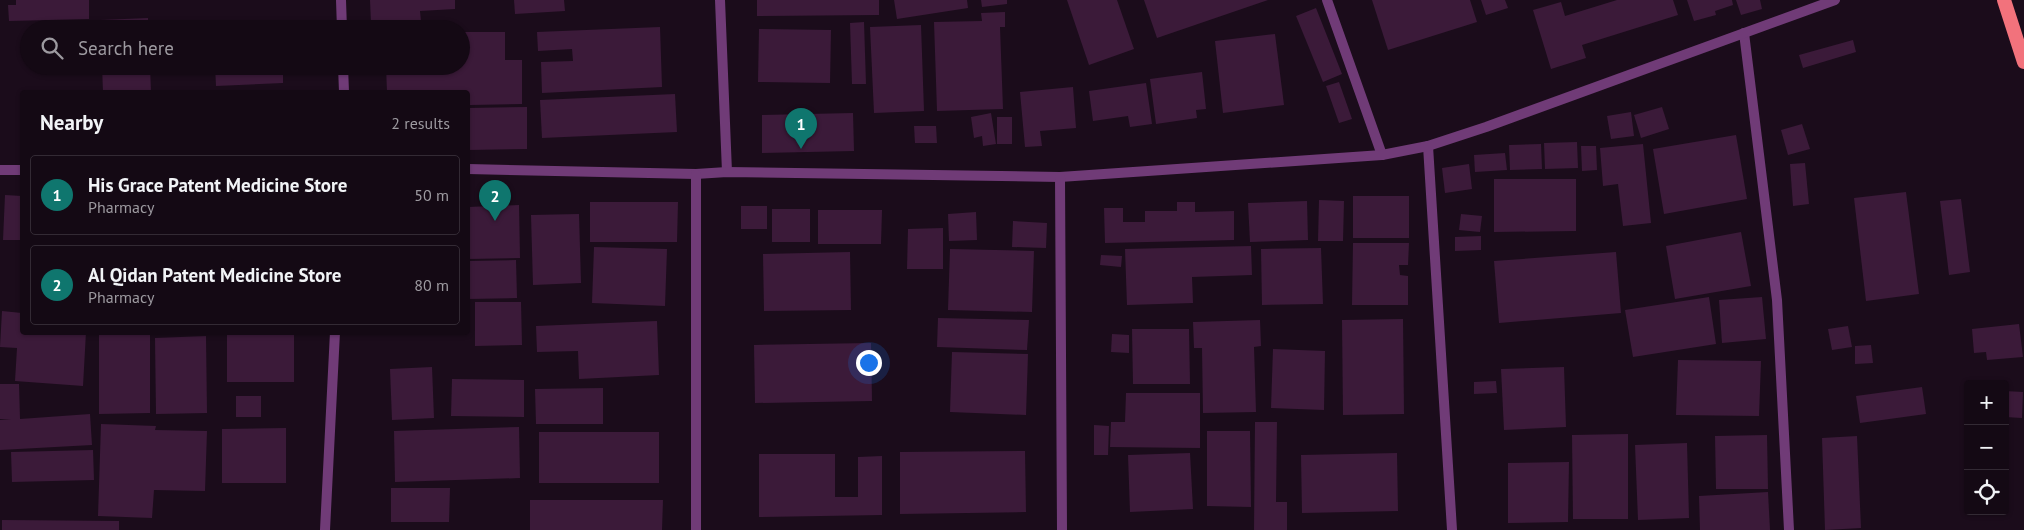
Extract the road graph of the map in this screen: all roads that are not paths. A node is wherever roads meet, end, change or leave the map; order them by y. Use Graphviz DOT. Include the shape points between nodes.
graph roads {
  1 [pos="341,0"];
  2 [pos="720,0"];
  3 [pos="1327,0"];
  4 [pos="1835,0"];
  5 [pos="2004,0"];
  6 [pos="342,20"];
  7 [pos="1744,33"];
  8 [pos="2024,62"];
  9 [pos="343,75"];
  10 [pos="344,90"];
  11 [pos="1428,146"];
  12 [pos="1382,155"];
  13 [pos="470,169"];
  14 [pos="0,170"];
  15 [pos="20,170"];
  16 [pos="728,172"];
  17 [pos="696,174"];
  18 [pos="1060,177"];
  19 [pos="335,335"];
  20 [pos="325,530"];
  21 [pos="696,530"];
  22 [pos="1062,530"];
  23 [pos="1452,530"];
  24 [pos="1789,530"];
  1 -- 6 [label="street"];
  2 -- 16 [label="street"];
  3 -- 12 [label="street"];
  4 -- 7 [label="street"];
  5 -- 8 [label="highway"];
  7 -- 11 [label="street"];
  7 -- 24 [label="street" via="1777,300"];
  9 -- 10 [label="street"];
  11 -- 12 [label="street"];
  11 -- 23 [label="street"];
  12 -- 18 [label="street"];
  13 -- 17 [label="street"];
  14 -- 15 [label="street"];
  16 -- 17 [label="street"];
  16 -- 18 [label="street"];
  17 -- 21 [label="street"];
  18 -- 22 [label="street"];
  19 -- 20 [label="street"];
}
